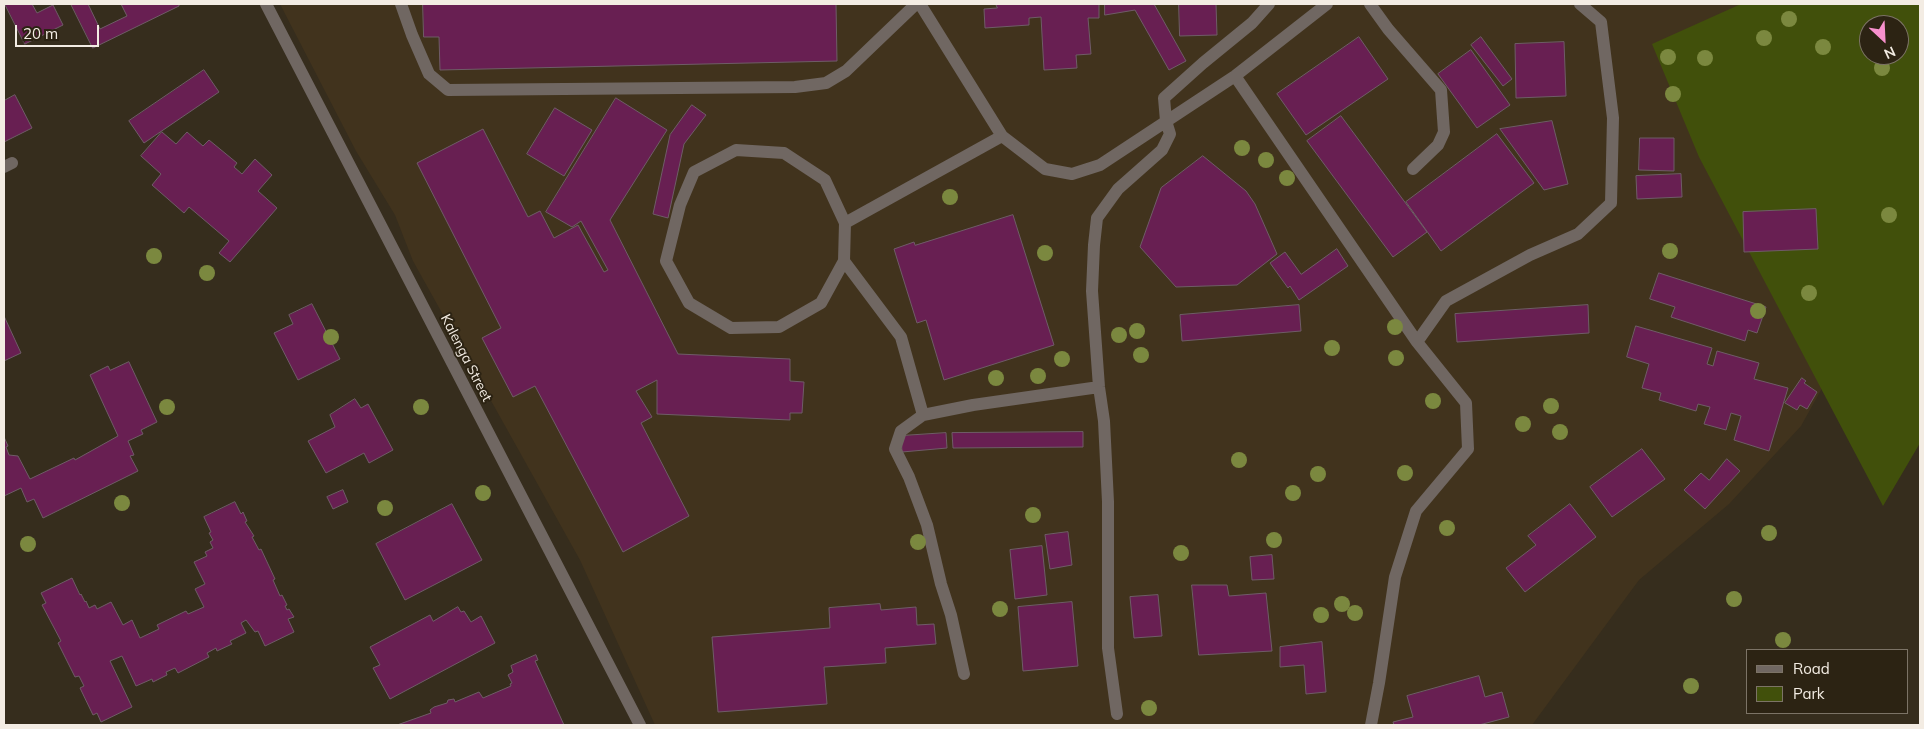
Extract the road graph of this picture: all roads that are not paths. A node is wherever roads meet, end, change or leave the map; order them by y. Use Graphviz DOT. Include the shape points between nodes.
graph roads {
  1 [pos="266,4"];
  2 [pos="401,4"];
  3 [pos="916,4"];
  4 [pos="920,4"];
  5 [pos="1269,4"];
  6 [pos="1327,4"];
  7 [pos="1370,4"];
  8 [pos="1580,4"];
  9 [pos="1235,76"];
  10 [pos="1166,121"];
  11 [pos="1002,136"];
  12 [pos="1413,169"];
  13 [pos="845,223"];
  14 [pos="844,261"];
  15 [pos="1417,342"];
  16 [pos="1099,387"];
  17 [pos="924,415"];
  18 [pos="964,674"];
  19 [pos="1117,714"];
  20 [pos="640,725"];
  21 [pos="1371,725"];
  1 -- 20 [label="street, Kalenga Street"];
  2 -- 3 [label="street" via="429,74 448,90 795,87 826,83 846,71"];
  4 -- 11 [label="street"];
  5 -- 10 [label="street" via="1252,23 1164,98"];
  6 -- 9 [label="street"];
  7 -- 12 [label="street" via="1441,90 1444,132 1438,145"];
  8 -- 15 [label="street" via="1601,22 1613,118 1611,203 1578,234 1530,255 1446,301"];
  9 -- 10 [label="street"];
  9 -- 15 [label="street"];
  10 -- 11 [label="street" via="1100,164 1072,174 1045,169"];
  10 -- 16 [label="street" via="1170,134 1162,150 1118,189 1098,218 1092,291"];
  11 -- 13 [label="street"];
  13 -- 14 [label="street"];
  13 -- 14 [label="street" via="824,180 784,153 736,150 694,172 680,205 666,261 689,303 731,328 779,327 821,303"];
  14 -- 17 [label="street" via="901,337"];
  15 -- 21 [label="street" via="1466,403 1468,449 1416,511 1395,577"];
  16 -- 17 [label="street"];
  16 -- 19 [label="street" via="1108,502 1108,648"];
  17 -- 18 [label="street" via="901,431 895,449 927,524"];
}
